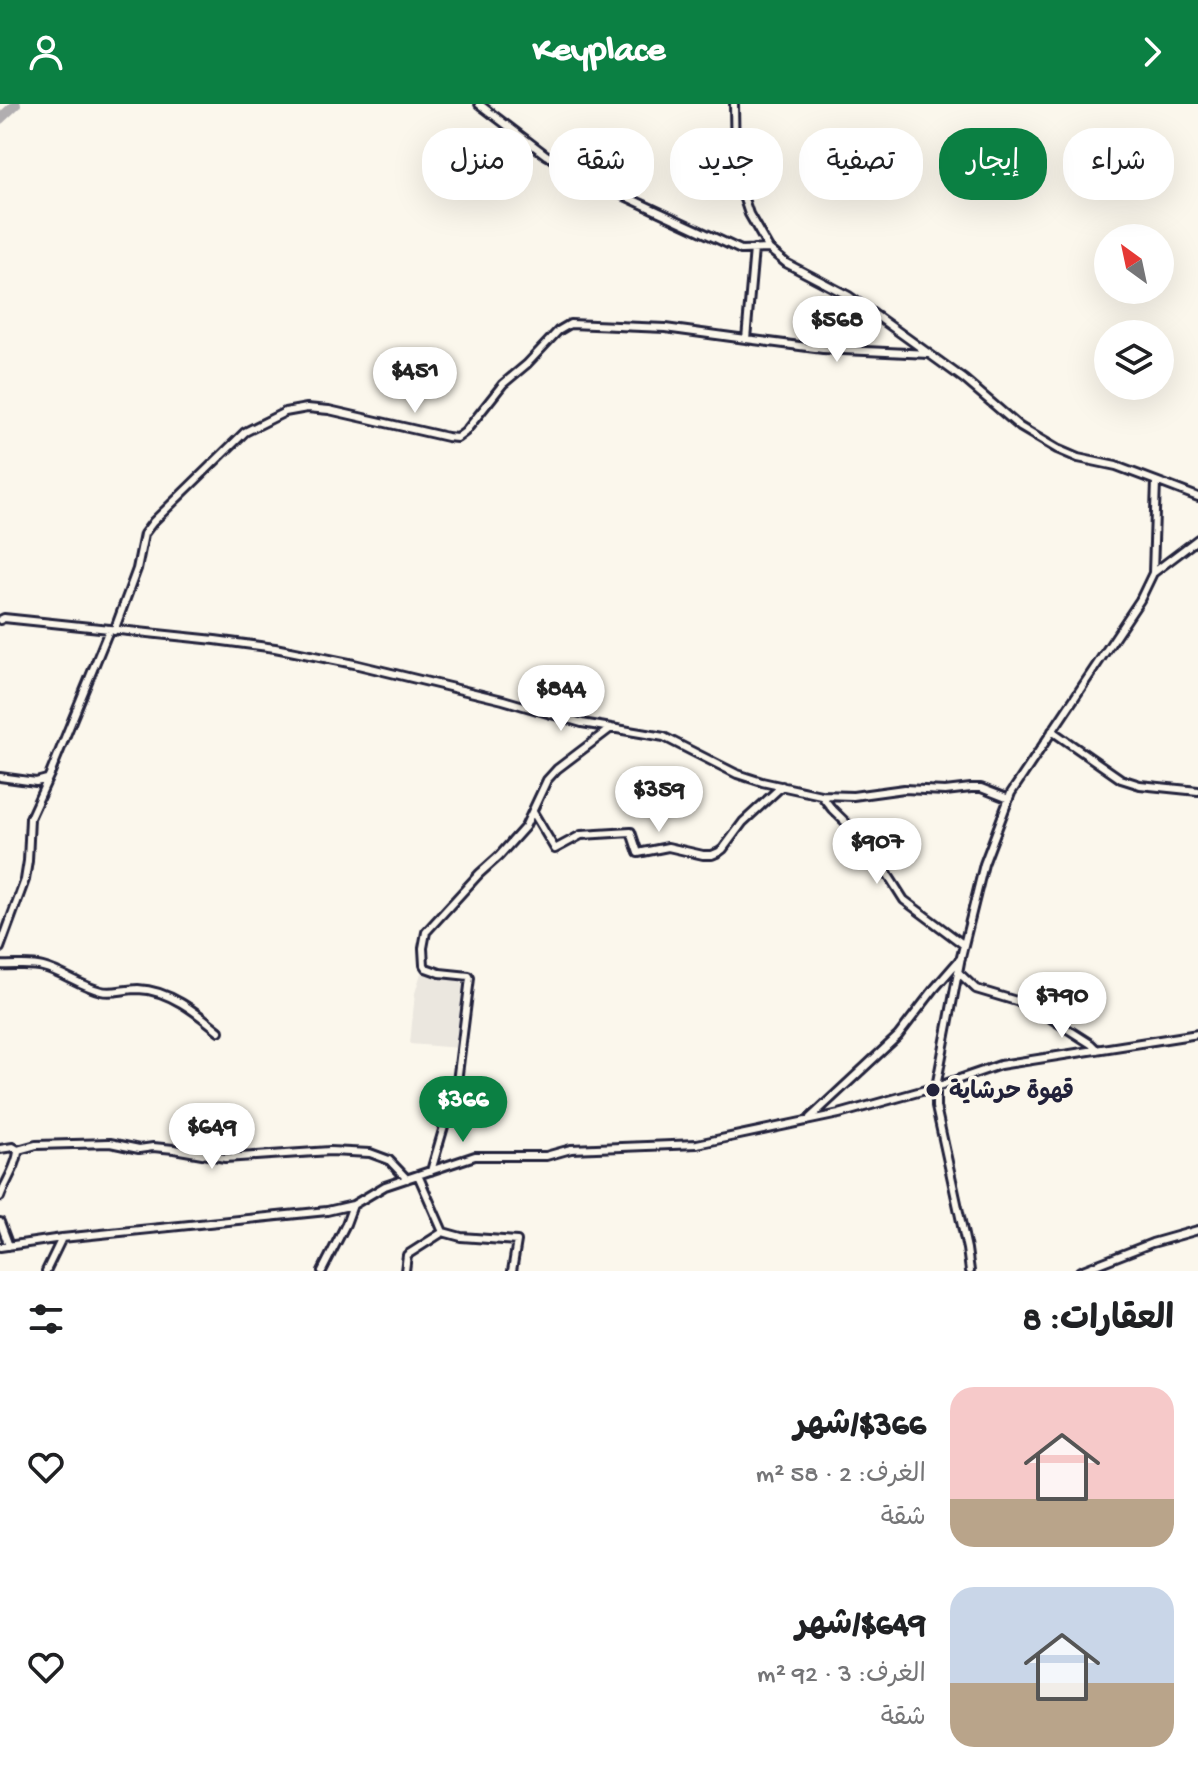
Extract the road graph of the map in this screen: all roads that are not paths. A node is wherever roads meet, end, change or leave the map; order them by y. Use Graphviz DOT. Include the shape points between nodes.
graph roads {
  1 [pos="479,104"];
  2 [pos="734,104"];
  3 [pos="754,249"];
  4 [pos="769,249"];
  5 [pos="746,339"];
  6 [pos="929,354"];
  7 [pos="1156,481"];
  8 [pos="1198,497"];
  9 [pos="1198,539"];
  10 [pos="1153,573"];
  11 [pos="0,620"];
  12 [pos="111,630"];
  13 [pos="611,728"];
  14 [pos="1052,731"];
  15 [pos="0,777"];
  16 [pos="47,779"];
  17 [pos="782,786"];
  18 [pos="1198,791"];
  19 [pos="821,795"];
  20 [pos="1009,799"];
  21 [pos="533,812"];
  22 [pos="964,945"];
  23 [pos="0,948"];
  24 [pos="961,957"];
  25 [pos="0,965"];
  26 [pos="958,972"];
  27 [pos="219,1031"];
  28 [pos="1198,1034"];
  29 [pos="1097,1050"];
  30 [pos="936,1087"];
  31 [pos="807,1121"];
  32 [pos="0,1149"];
  33 [pos="18,1150"];
  34 [pos="431,1171"];
  35 [pos="418,1175"];
  36 [pos="407,1179"];
  37 [pos="0,1197"];
  38 [pos="353,1205"];
  39 [pos="0,1222"];
  40 [pos="1198,1230"];
  41 [pos="443,1232"];
  42 [pos="62,1238"];
  43 [pos="9,1246"];
  44 [pos="0,1247"];
  45 [pos="46,1271"];
  46 [pos="322,1271"];
  47 [pos="405,1271"];
  48 [pos="512,1271"];
  49 [pos="970,1271"];
  50 [pos="1080,1271"];
  1 -- 3 [label="street" via="546,155 599,184 741,250"];
  2 -- 4 [label="street" via="740,187"];
  3 -- 4 [label="street"];
  3 -- 5 [label="street"];
  4 -- 6 [label="street" via="849,296"];
  5 -- 6 [label="street"];
  5 -- 12 [label="street" via="665,328 566,325 503,384 457,438 329,410 285,412 245,432 153,522 144,534 137,569"];
  6 -- 7 [label="street" via="1020,427 1057,449"];
  7 -- 8 [label="street"];
  7 -- 10 [label="street"];
  9 -- 10 [label="street"];
  10 -- 14 [label="street"];
  11 -- 12 [label="street"];
  12 -- 13 [label="street" via="275,648"];
  12 -- 16 [label="street"];
  13 -- 17 [label="street" via="664,737 737,774"];
  13 -- 21 [label="street" via="557,769"];
  14 -- 18 [label="street" via="1121,779"];
  14 -- 20 [label="street"];
  15 -- 16 [label="street"];
  16 -- 23 [label="street" via="30,818 25,880"];
  17 -- 19 [label="street"];
  17 -- 21 [label="street" via="712,855 668,847 638,853 631,832 581,835 555,849"];
  19 -- 20 [label="street" via="981,788"];
  19 -- 22 [label="street" via="869,845 904,900"];
  20 -- 22 [label="street" via="984,864"];
  21 -- 34 [label="street" via="525,827 426,932 426,968 470,978 457,1082"];
  22 -- 24 [label="street"];
  24 -- 26 [label="street"];
  24 -- 31 [label="street" via="898,1036"];
  25 -- 27 [label="street" via="46,968 107,992 152,992 194,1010"];
  26 -- 29 [label="street" via="976,989 1023,1003"];
  26 -- 30 [label="street"];
  28 -- 29 [label="street"];
  29 -- 30 [label="street" via="1000,1065"];
  30 -- 31 [label="street"];
  30 -- 49 [label="street"];
  31 -- 34 [label="street" via="697,1144 475,1156"];
  32 -- 33 [label="street"];
  33 -- 36 [label="street" via="110,1143 225,1158 370,1153 389,1160"];
  33 -- 37 [label="street"];
  34 -- 35 [label="street"];
  35 -- 36 [label="street"];
  35 -- 41 [label="street"];
  36 -- 38 [label="street"];
  38 -- 42 [label="street"];
  38 -- 46 [label="street"];
  39 -- 43 [label="street"];
  40 -- 50 [label="street"];
  41 -- 47 [label="street" via="407,1255"];
  41 -- 48 [label="street" via="517,1241"];
  42 -- 43 [label="street"];
  42 -- 45 [label="street"];
  43 -- 44 [label="street"];
}
